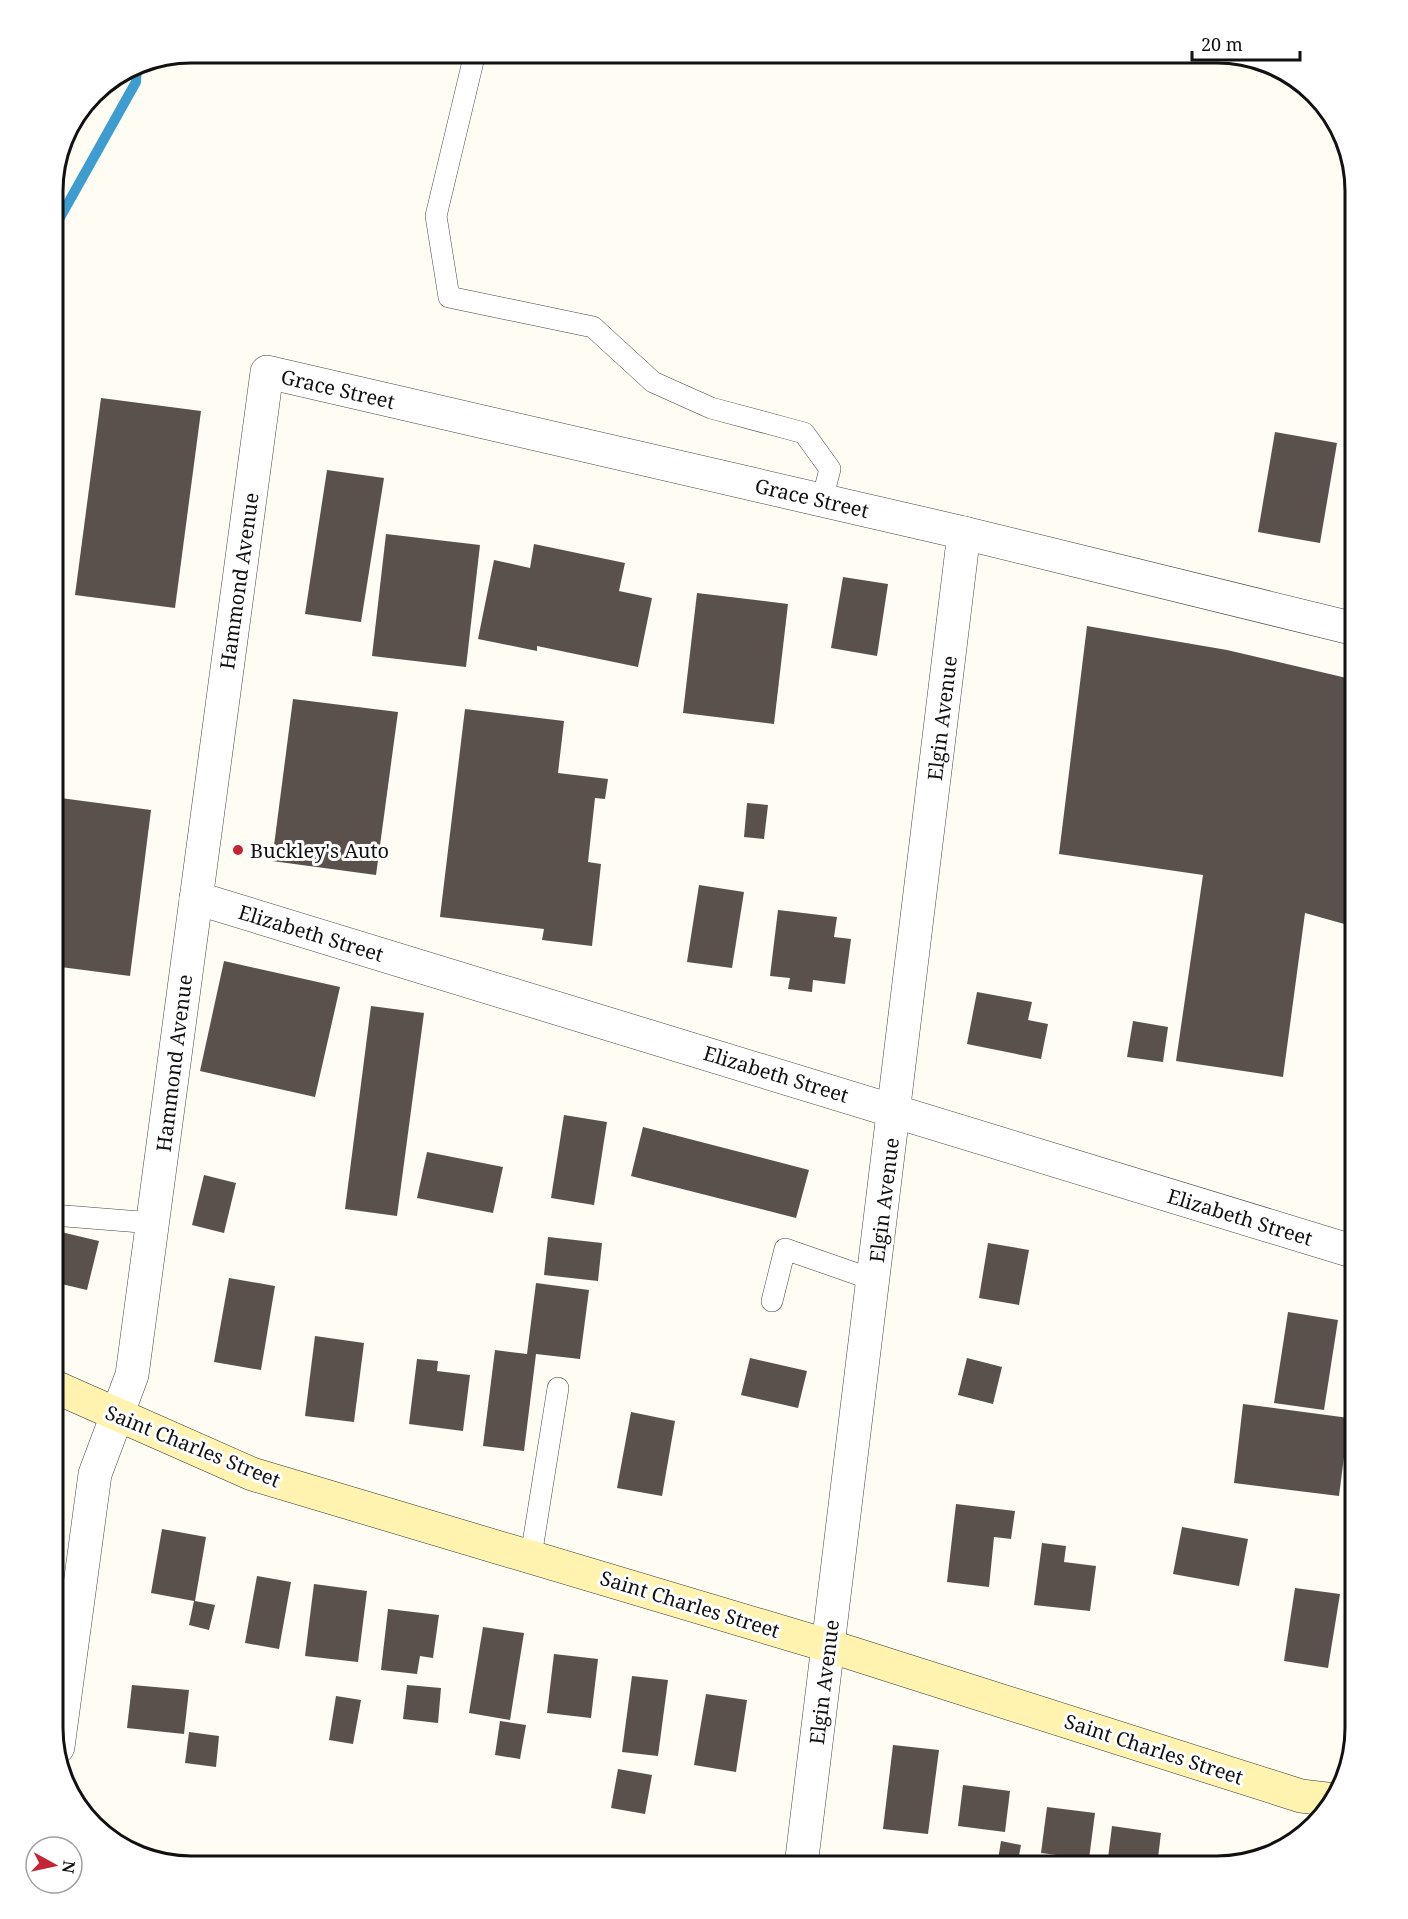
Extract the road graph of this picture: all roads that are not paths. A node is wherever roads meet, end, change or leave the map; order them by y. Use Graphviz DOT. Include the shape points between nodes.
graph roads {
  1 [pos="473,63"];
  2 [pos="267,372"];
  3 [pos="822,500"];
  4 [pos="964,533"];
  5 [pos="1345,626"];
  6 [pos="196,898"];
  7 [pos="895,1110"];
  8 [pos="63,1216"];
  9 [pos="153,1223"];
  10 [pos="1345,1249"];
  11 [pos="874,1280"];
  12 [pos="772,1301"];
  13 [pos="558,1388"];
  14 [pos="63,1391"];
  15 [pos="116,1415"];
  16 [pos="531,1556"];
  17 [pos="829,1646"];
  18 [pos="63,1710"];
  19 [pos="1324,1799"];
  20 [pos="802,1856"];
  1 -- 3 [label="lane" via="436,216 449,297 594,327 653,382 711,408 804,433 830,469"];
  2 -- 3 [label="street, Grace Street"];
  2 -- 6 [label="street, Hammond Avenue"];
  3 -- 4 [label="street, Grace Street"];
  4 -- 5 [label="street, Grace Street"];
  4 -- 7 [label="street, Elgin Avenue"];
  6 -- 7 [label="street, Elizabeth Street"];
  6 -- 9 [label="street, Hammond Avenue"];
  7 -- 10 [label="street, Elizabeth Street"];
  7 -- 11 [label="street, Elgin Avenue"];
  8 -- 9 [label="lane"];
  9 -- 15 [label="street, Hammond Avenue" via="132,1375"];
  11 -- 12 [label="lane" via="785,1249"];
  11 -- 17 [label="street, Elgin Avenue"];
  13 -- 16 [label="lane"];
  14 -- 15 [label="main road, Saint Charles Street"];
  15 -- 16 [label="main road, Saint Charles Street" via="252,1474"];
  15 -- 18 [label="street, Hammond Avenue" via="95,1474"];
  16 -- 17 [label="main road, Saint Charles Street"];
  17 -- 19 [label="main road, Saint Charles Street" via="1301,1796"];
  17 -- 20 [label="street, Elgin Avenue"];
}
